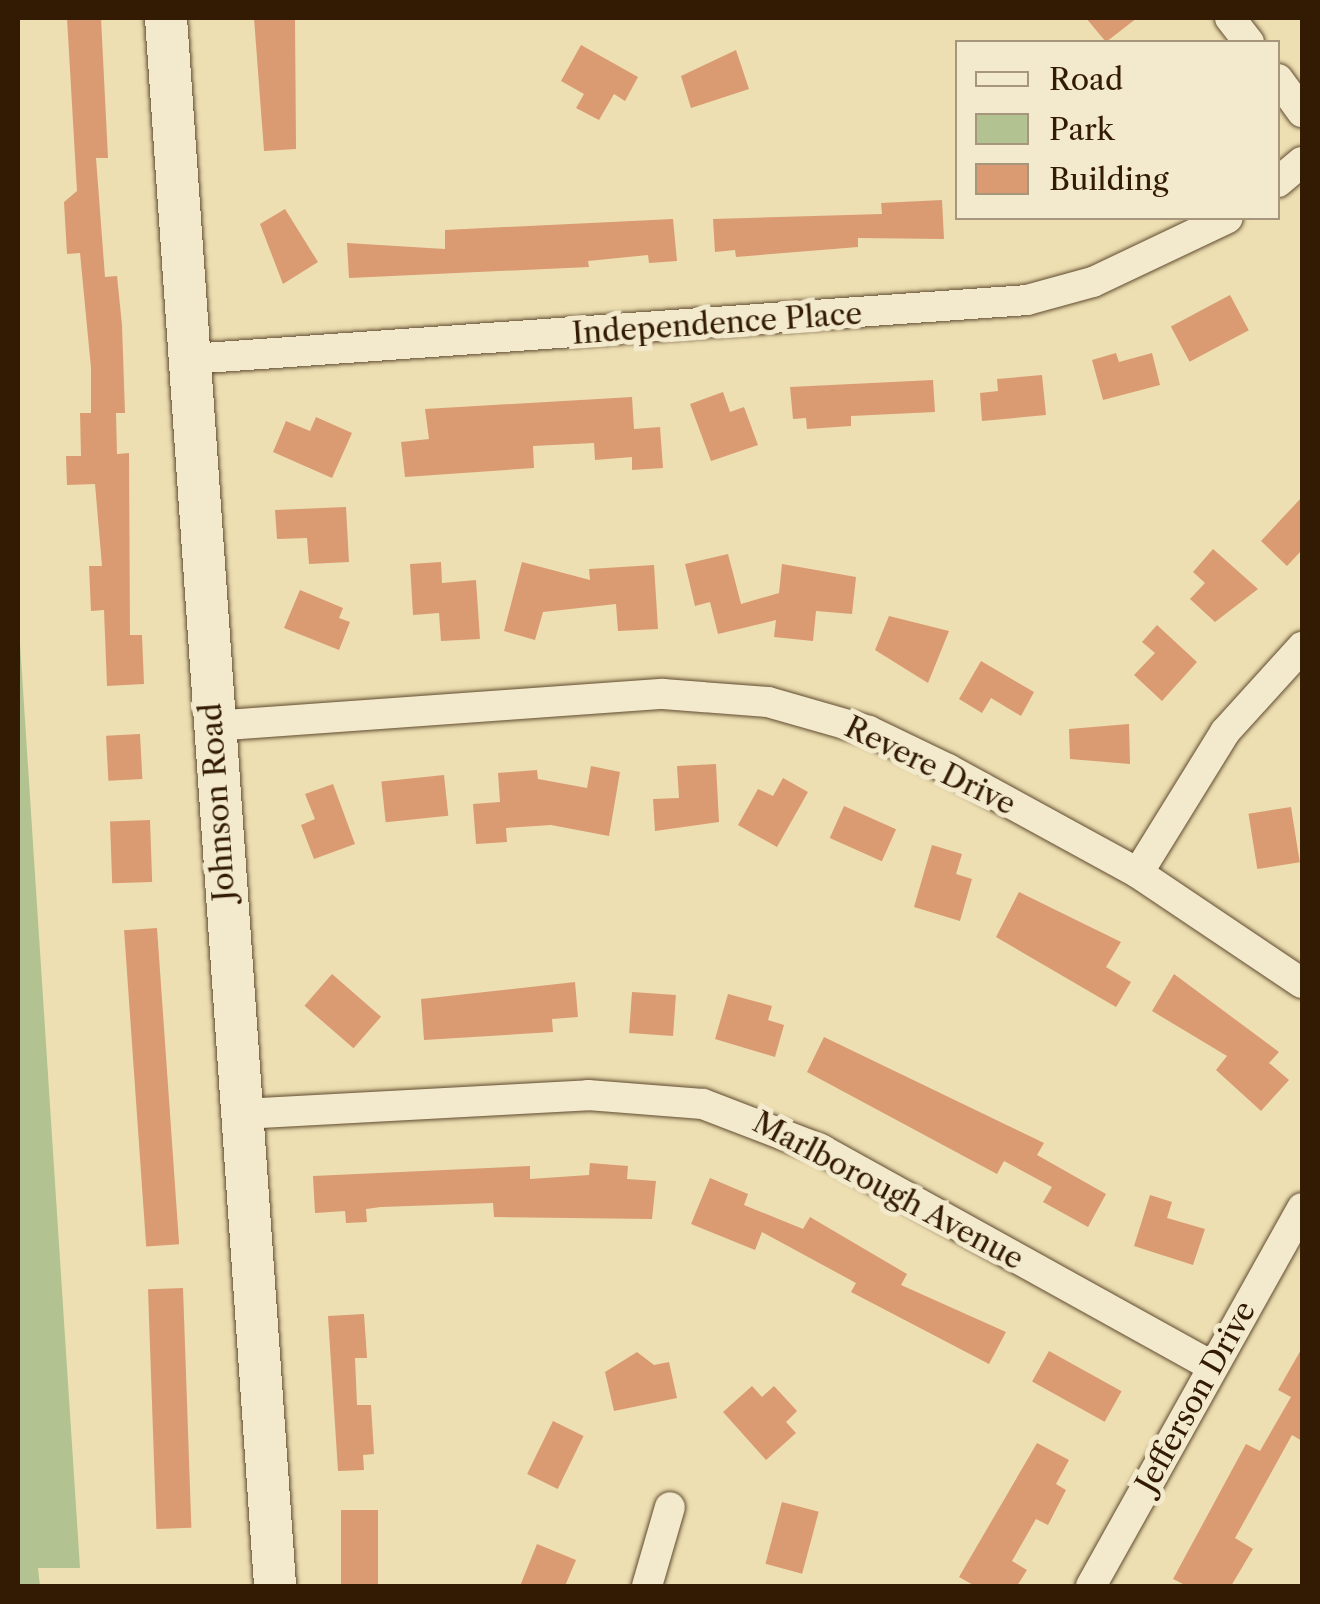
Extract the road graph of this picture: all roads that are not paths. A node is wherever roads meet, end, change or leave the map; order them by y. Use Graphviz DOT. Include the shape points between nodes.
graph roads {
  1 [pos="166,18"];
  2 [pos="1230,18"];
  3 [pos="1248,40"];
  4 [pos="1280,82"];
  5 [pos="1302,112"];
  6 [pos="1302,162"];
  7 [pos="1280,180"];
  8 [pos="1224,220"];
  9 [pos="190,359"];
  10 [pos="1302,647"];
  11 [pos="212,726"];
  12 [pos="1138,873"];
  13 [pos="1302,983"];
  14 [pos="242,1114"];
  15 [pos="1302,1208"];
  16 [pos="1211,1366"];
  17 [pos="670,1508"];
  18 [pos="275,1586"];
  19 [pos="647,1586"];
  20 [pos="1092,1586"];
  1 -- 9 [label="street, Johnson Road"];
  2 -- 3 [label="street"];
  4 -- 5 [label="street"];
  6 -- 7 [label="street"];
  8 -- 9 [label="street, Independence Place" via="1093,282 1028,300"];
  9 -- 11 [label="street, Johnson Road"];
  10 -- 12 [label="street" via="1225,732"];
  11 -- 12 [label="street, Revere Drive" via="731,696 818,714 907,748"];
  11 -- 14 [label="street, Johnson Road"];
  12 -- 13 [label="street, Revere Drive"];
  14 -- 16 [label="street, Marlborough Avenue" via="574,1095 703,1104 820,1149"];
  14 -- 18 [label="street, Johnson Road"];
  15 -- 16 [label="street, Jefferson Drive"];
  16 -- 20 [label="street, Jefferson Drive"];
  17 -- 19 [label="street"];
}
